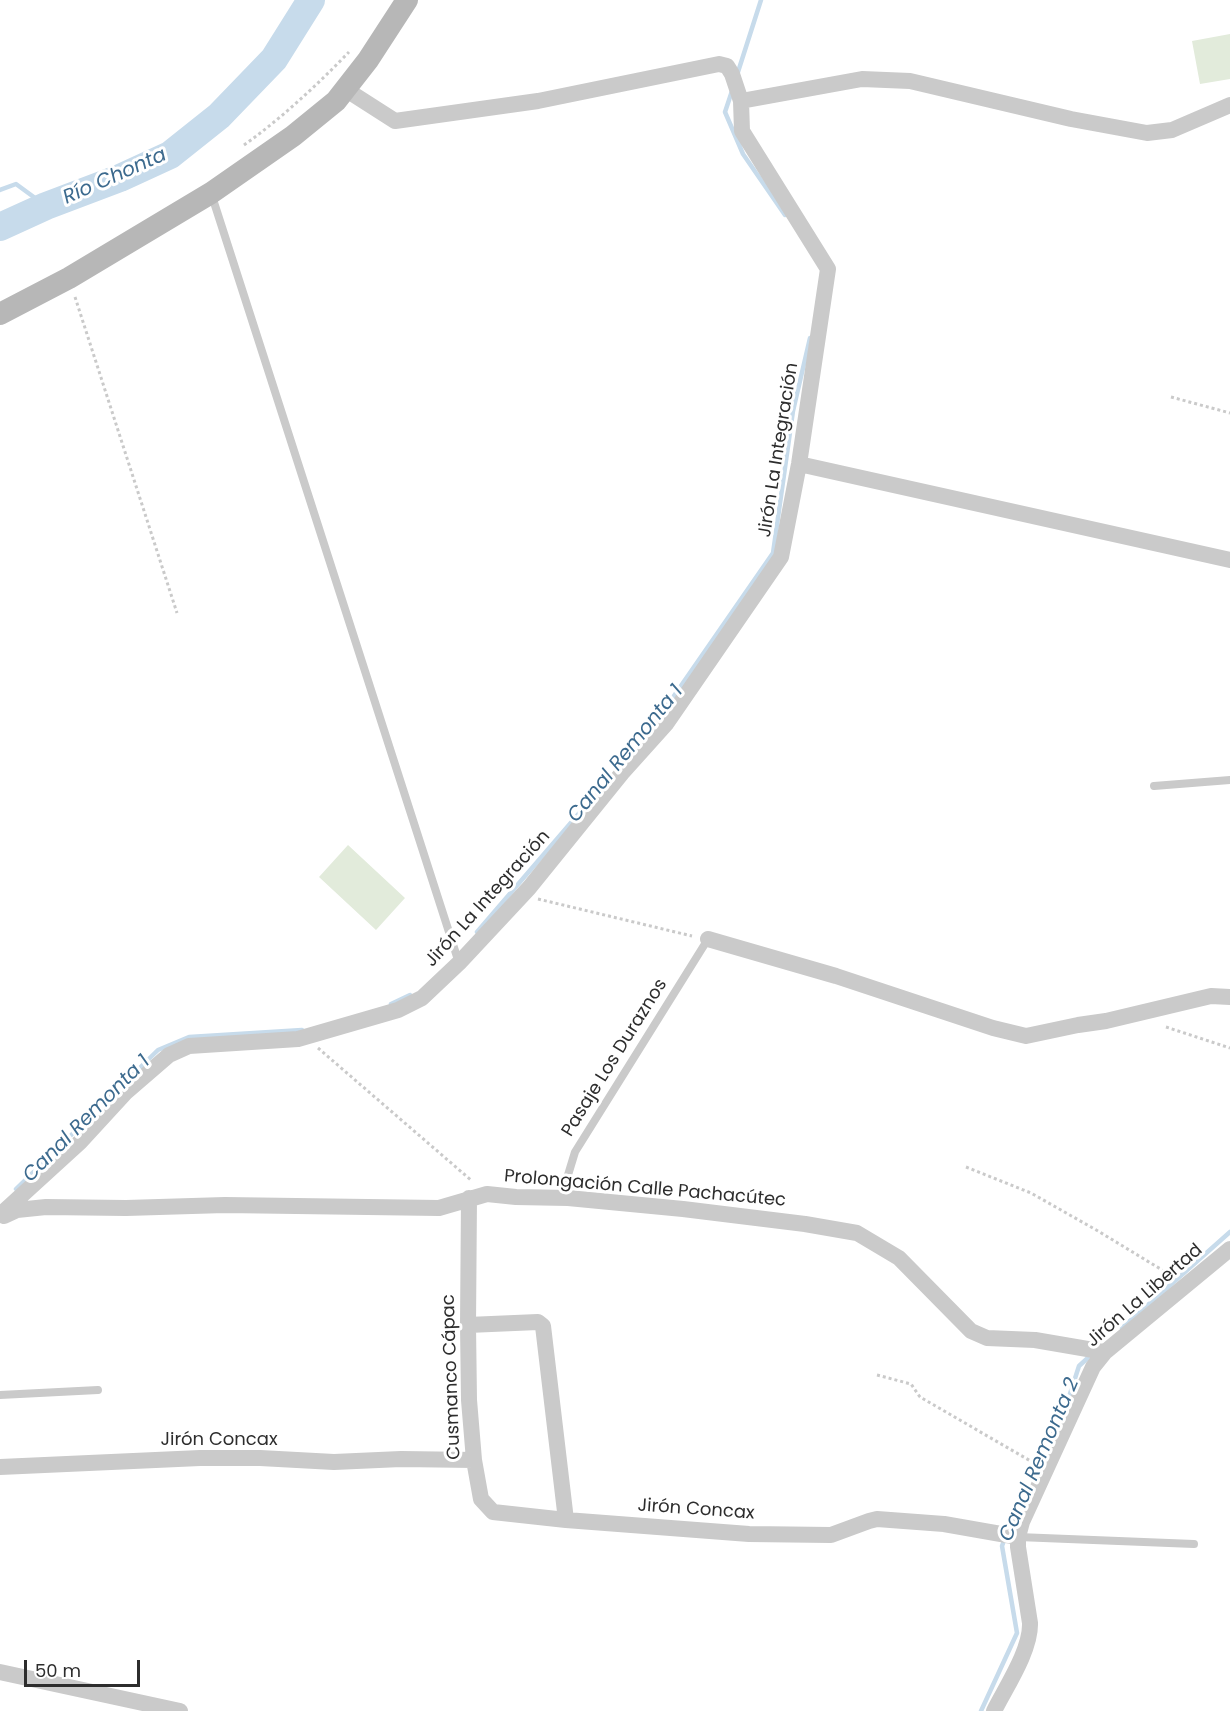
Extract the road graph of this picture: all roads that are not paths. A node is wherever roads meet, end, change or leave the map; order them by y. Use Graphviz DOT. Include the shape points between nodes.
graph roads {
  1 [pos="407,0"];
  2 [pos="345,89"];
  3 [pos="741,101"];
  4 [pos="1230,105"];
  5 [pos="211,193"];
  6 [pos="0,314"];
  7 [pos="798,464"];
  8 [pos="1230,560"];
  9 [pos="1230,780"];
  10 [pos="1154,786"];
  11 [pos="708,939"];
  12 [pos="459,963"];
  13 [pos="1230,997"];
  14 [pos="469,1198"];
  15 [pos="561,1198"];
  16 [pos="0,1216"];
  17 [pos="1230,1249"];
  18 [pos="468,1325"];
  19 [pos="1105,1352"];
  20 [pos="98,1390"];
  21 [pos="0,1395"];
  22 [pos="474,1460"];
  23 [pos="0,1467"];
  24 [pos="566,1520"];
  25 [pos="1018,1537"];
  26 [pos="1194,1544"];
  27 [pos="0,1672"];
  28 [pos="180,1711"];
  29 [pos="994,1711"];
  1 -- 2 [label="main road"];
  2 -- 3 [label="street, Jirón La Integración" via="395,121 538,101 719,64 727,66 732,74"];
  2 -- 5 [label="main road" via="293,136"];
  3 -- 4 [label="street" via="862,79 910,81 1147,133 1172,130"];
  3 -- 7 [label="street, Jirón La Integración" via="742,131 828,269"];
  5 -- 6 [label="main road" via="69,278"];
  5 -- 12 [label="lane"];
  7 -- 8 [label="street"];
  7 -- 12 [label="street, Jirón La Integración" via="782,557 666,724 522,895"];
  9 -- 10 [label="lane"];
  11 -- 13 [label="street" via="1026,1036 1211,996"];
  11 -- 15 [label="lane, Pasaje Los Duraznos" via="575,1152"];
  12 -- 16 [label="street, Jirón La Integración" via="422,998 398,1010 297,1040 189,1046 169,1055"];
  14 -- 15 [label="street, Prolongación Calle Pachacútec" via="487,1194"];
  14 -- 16 [label="street, Prolongación Calle Pachacútec" via="439,1208 46,1207"];
  14 -- 18 [label="street, Cusmanco Cápac"];
  15 -- 19 [label="street, Prolongación Calle Pachacútec" via="683,1209 857,1233 899,1258 971,1331 987,1338 1035,1340"];
  17 -- 19 [label="street, Jirón La Libertad"];
  18 -- 22 [label="street, Cusmanco Cápac"];
  18 -- 24 [label="street" via="538,1322 543,1326"];
  19 -- 25 [label="street, Jirón La Libertad" via="1094,1367"];
  20 -- 21 [label="lane"];
  22 -- 23 [label="street, Jirón Concax" via="334,1462 200,1458"];
  22 -- 24 [label="street, Cusmanco Cápac" via="481,1499 492,1512"];
  24 -- 25 [label="street, Jirón Concax" via="748,1534 831,1535 877,1519 944,1524"];
  25 -- 26 [label="lane"];
  25 -- 29 [label="street, Jirón La Libertad" via="1030,1635"];
  27 -- 28 [label="street"];
}
